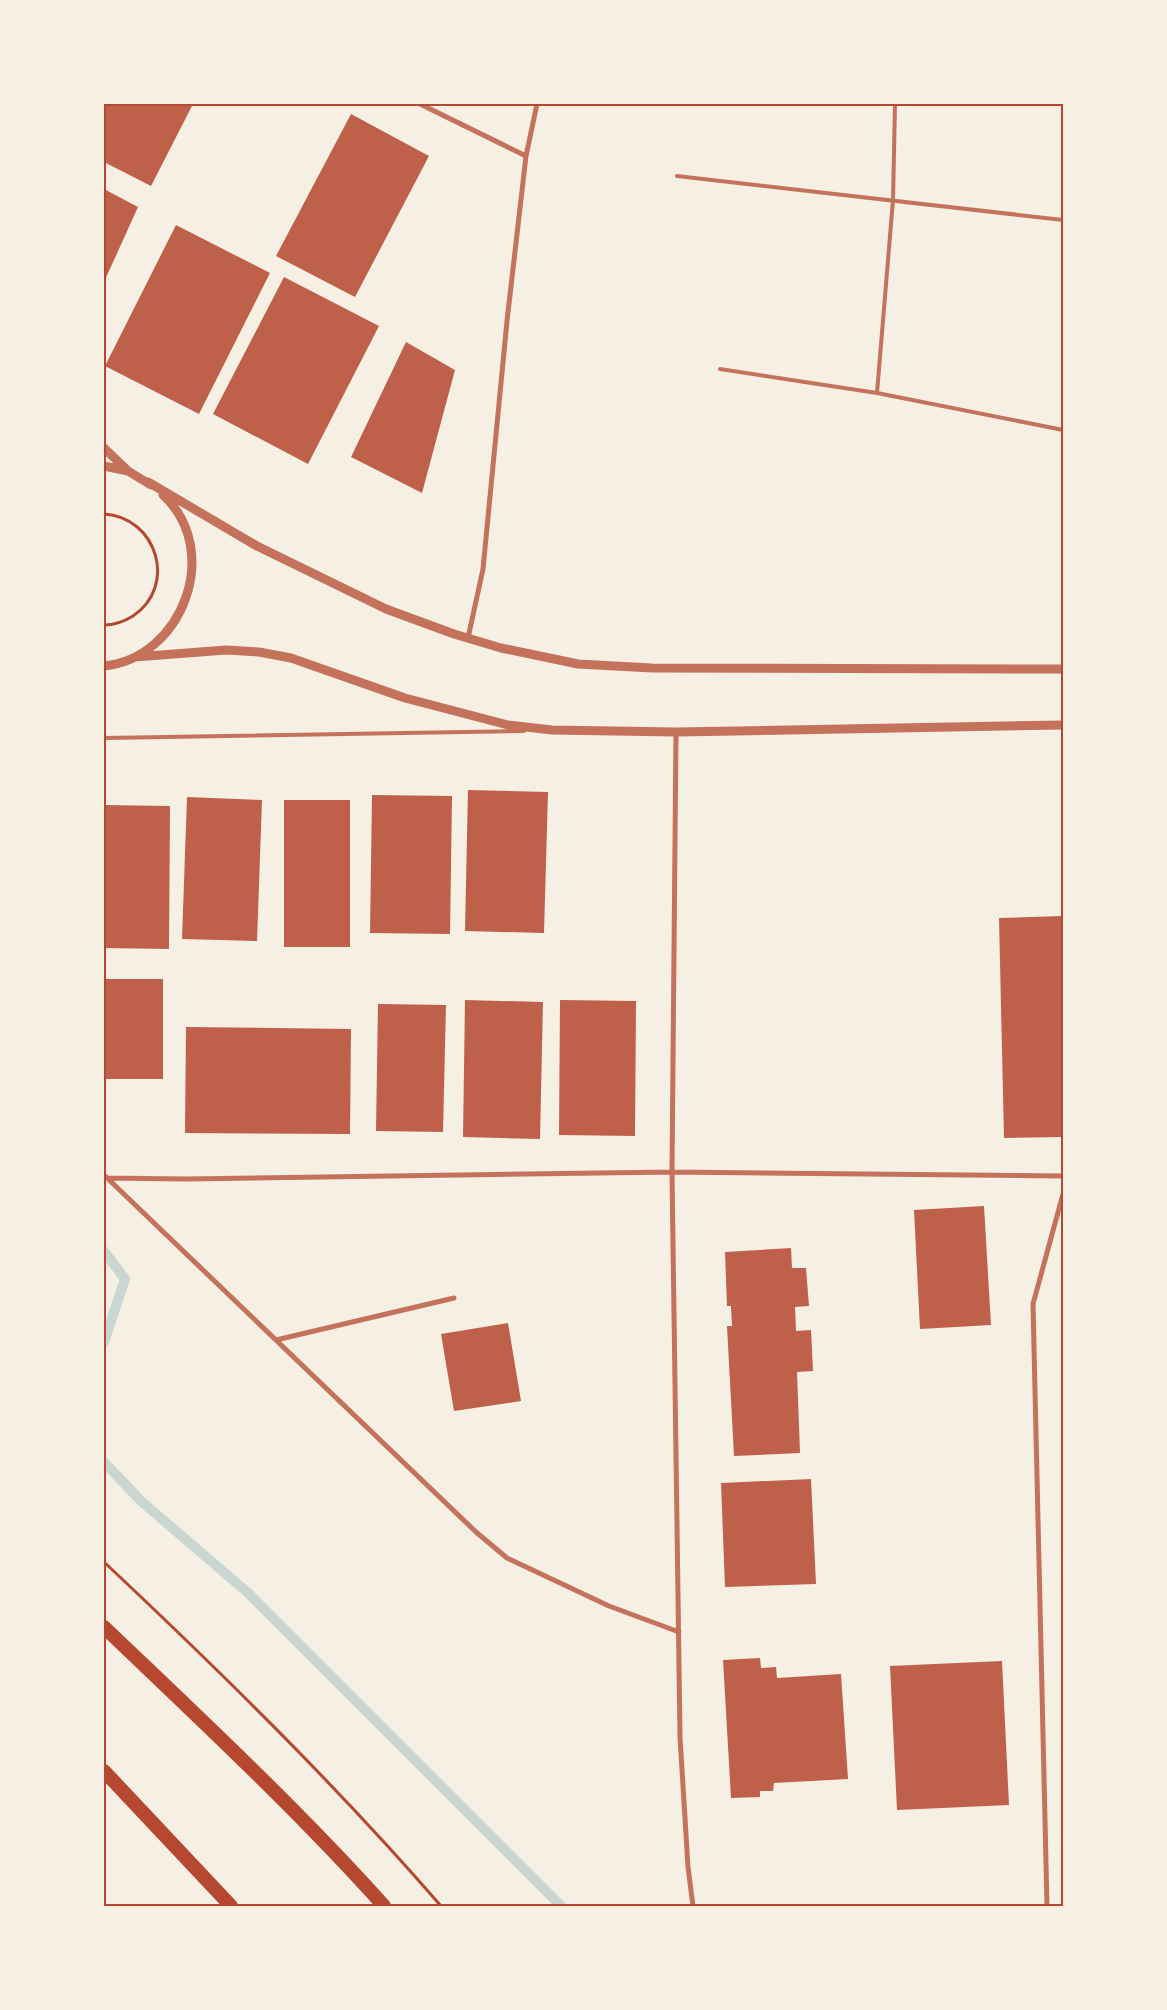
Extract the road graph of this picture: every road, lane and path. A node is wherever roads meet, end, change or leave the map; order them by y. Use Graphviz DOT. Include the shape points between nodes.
graph roads {
  1 [pos="420,104"];
  2 [pos="537,104"];
  3 [pos="895,104"];
  4 [pos="526,156"];
  5 [pos="677,176"];
  6 [pos="893,200"];
  7 [pos="1063,220"];
  8 [pos="720,369"];
  9 [pos="877,393"];
  10 [pos="1063,430"];
  11 [pos="104,448"];
  12 [pos="104,466"];
  13 [pos="128,471"];
  14 [pos="148,482"];
  15 [pos="104,514"];
  16 [pos="104,625"];
  17 [pos="468,638"];
  18 [pos="135,657"];
  19 [pos="104,666"];
  20 [pos="1063,669"];
  21 [pos="1063,725"];
  22 [pos="552,730"];
  23 [pos="676,732"];
  24 [pos="104,738"];
  25 [pos="672,1172"];
  26 [pos="105,1176"];
  27 [pos="1063,1176"];
  28 [pos="1063,1194"];
  29 [pos="454,1298"];
  30 [pos="276,1340"];
  31 [pos="104,1562"];
  32 [pos="104,1627"];
  33 [pos="679,1632"];
  34 [pos="104,1771"];
  35 [pos="231,1906"];
  36 [pos="384,1906"];
  37 [pos="441,1906"];
  38 [pos="693,1906"];
  39 [pos="1047,1906"];
  1 -- 4 [label="street"];
  2 -- 4 [label="street"];
  3 -- 6 [label="lane"];
  4 -- 17 [label="street" via="483,569"];
  5 -- 6 [label="lane"];
  6 -- 7 [label="lane"];
  6 -- 9 [label="lane"];
  8 -- 9 [label="lane"];
  9 -- 10 [label="lane"];
  11 -- 13 [label="street"];
  12 -- 13 [label="street"];
  13 -- 14 [label="street"];
  14 -- 17 [label="street" via="265,550 386,609"];
  14 -- 18 [label="street" via="171,502 186,529 192,558 190,589 179,617 160,640"];
  15 -- 16 [label="path" via="130,521 144,532 158,563 151,597 140,611 126,620"];
  17 -- 20 [label="street" via="578,664 652,668"];
  18 -- 19 [label="street"];
  18 -- 22 [label="street" via="226,650 260,652 291,658 405,698 508,725"];
  21 -- 23 [label="street"];
  22 -- 23 [label="street"];
  22 -- 24 [label="lane"];
  23 -- 25 [label="street"];
  25 -- 26 [label="street" via="185,1179"];
  25 -- 27 [label="street"];
  25 -- 33 [label="street"];
  26 -- 30 [label="street"];
  28 -- 39 [label="street" via="1034,1304"];
  29 -- 30 [label="street"];
  30 -- 33 [label="street" via="507,1558 609,1606"];
  31 -- 37 [label="path" via="278,1730"];
  32 -- 36 [label="highway" via="259,1775"];
  33 -- 38 [label="street" via="680,1737"];
  34 -- 35 [label="highway"];
}
